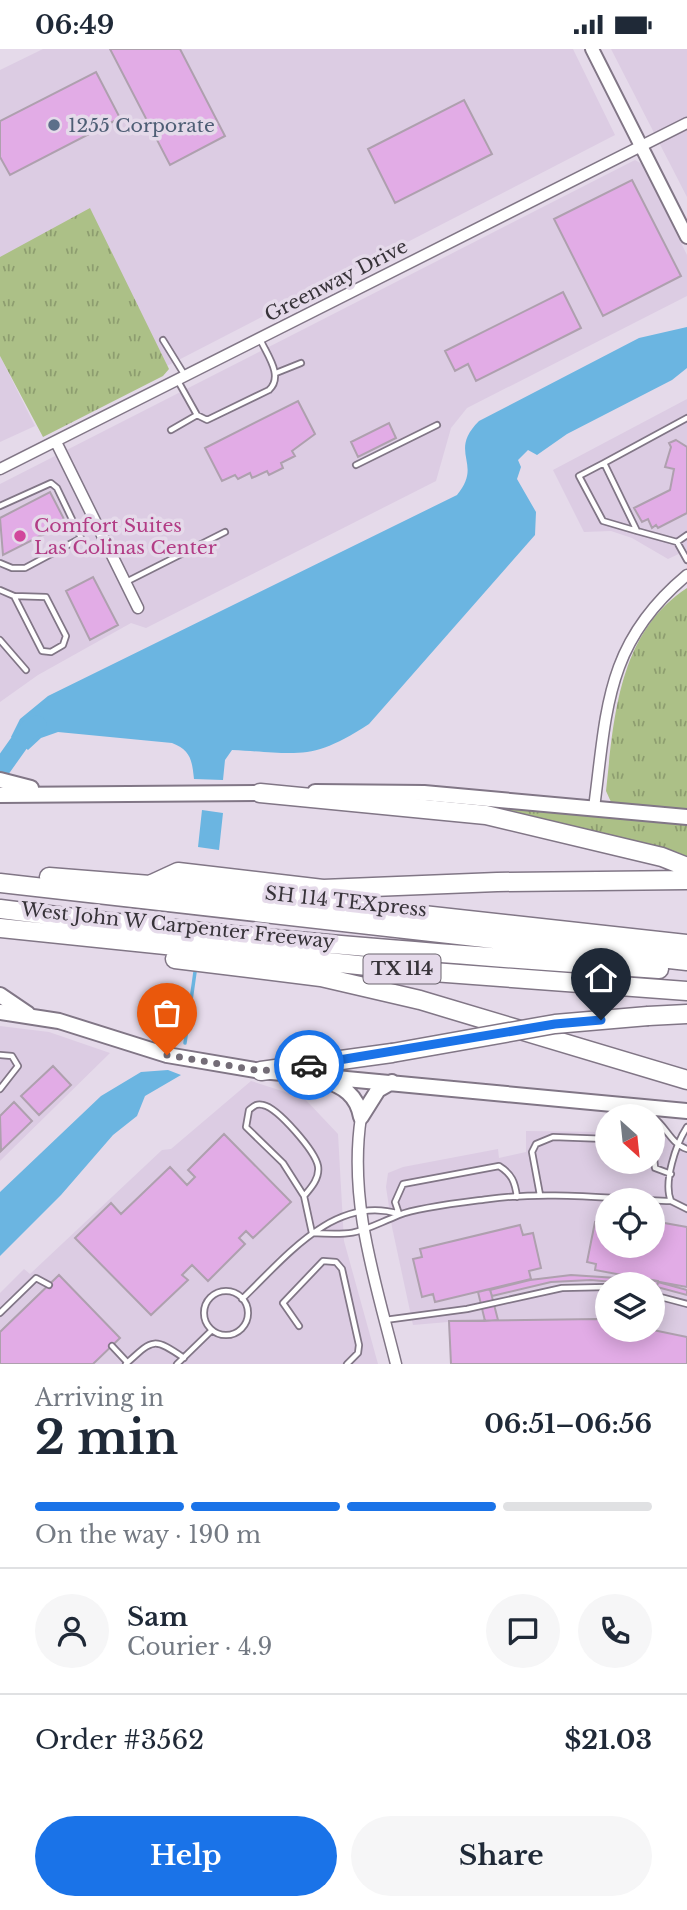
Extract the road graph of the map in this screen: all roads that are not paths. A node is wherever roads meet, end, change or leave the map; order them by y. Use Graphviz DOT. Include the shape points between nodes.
graph roads {
  1 [pos="592,49"];
  2 [pos="687,123"];
  3 [pos="641,146"];
  4 [pos="687,237"];
  5 [pos="259,338"];
  6 [pos="163,340"];
  7 [pos="301,363"];
  8 [pos="276,373"];
  9 [pos="181,377"];
  10 [pos="197,415"];
  11 [pos="687,418"];
  12 [pos="437,425"];
  13 [pos="171,430"];
  14 [pos="56,442"];
  15 [pos="604,463"];
  16 [pos="355,465"];
  17 [pos="0,469"];
  18 [pos="0,506"];
  19 [pos="637,531"];
  20 [pos="225,532"];
  21 [pos="687,535"];
  22 [pos="677,542"];
  23 [pos="687,560"];
  24 [pos="0,563"];
  25 [pos="687,575"];
  26 [pos="126,582"];
  27 [pos="0,590"];
  28 [pos="14,596"];
  29 [pos="138,608"];
  30 [pos="0,640"];
  31 [pos="26,670"];
  32 [pos="0,780"];
  33 [pos="50,793"];
  34 [pos="260,793"];
  35 [pos="0,795"];
  36 [pos="594,808"];
  37 [pos="687,817"];
  38 [pos="687,867"];
  39 [pos="0,873"];
  40 [pos="687,880"];
  41 [pos="0,883"];
  42 [pos="150,885"];
  43 [pos="0,909"];
  44 [pos="0,928"];
  45 [pos="118,942"];
  46 [pos="687,944"];
  47 [pos="687,961"];
  48 [pos="687,972"];
  49 [pos="687,991"];
  50 [pos="0,995"];
  51 [pos="0,1012"];
  52 [pos="687,1014"];
  53 [pos="30,1015"];
  54 [pos="0,1055"];
  55 [pos="261,1071"];
  56 [pos="304,1074"];
  57 [pos="687,1080"];
  58 [pos="392,1082"];
  59 [pos="0,1089"];
  60 [pos="610,1104"];
  61 [pos="665,1109"];
  62 [pos="687,1111"];
  63 [pos="361,1117"];
  64 [pos="687,1127"];
  65 [pos="665,1128"];
  66 [pos="595,1139"];
  67 [pos="677,1146"];
  68 [pos="687,1149"];
  69 [pos="665,1172"];
  70 [pos="671,1174"];
  71 [pos="304,1195"];
  72 [pos="540,1195"];
  73 [pos="517,1197"];
  74 [pos="671,1201"];
  75 [pos="687,1209"];
  76 [pos="359,1211"];
  77 [pos="400,1215"];
  78 [pos="363,1232"];
  79 [pos="312,1233"];
  80 [pos="49,1285"];
  81 [pos="595,1287"];
  82 [pos="665,1298"];
  83 [pos="242,1299"];
  84 [pos="687,1304"];
  85 [pos="0,1313"];
  86 [pos="385,1320"];
  87 [pos="299,1325"];
  88 [pos="212,1330"];
  89 [pos="112,1346"];
  90 [pos="184,1357"];
  91 [pos="127,1363"];
  92 [pos="177,1364"];
  93 [pos="347,1364"];
  94 [pos="396,1364"];
  1 -- 3 [label="street"];
  2 -- 3 [label="street, Greenway Drive"];
  3 -- 4 [label="street"];
  3 -- 5 [label="street, Greenway Drive"];
  5 -- 8 [label="lane"];
  5 -- 9 [label="street, Greenway Drive"];
  6 -- 9 [label="lane"];
  7 -- 8 [label="lane"];
  8 -- 10 [label="lane" via="269,390 207,420"];
  9 -- 10 [label="lane"];
  9 -- 14 [label="street, Greenway Drive"];
  10 -- 13 [label="lane"];
  11 -- 15 [label="lane"];
  12 -- 16 [label="lane"];
  14 -- 17 [label="street, Greenway Drive"];
  14 -- 26 [label="street"];
  15 -- 19 [label="lane"];
  15 -- 19 [label="lane" via="579,476 603,521"];
  18 -- 24 [label="lane" via="51,483 81,538 24,568"];
  19 -- 22 [label="lane"];
  20 -- 26 [label="lane"];
  21 -- 22 [label="lane"];
  22 -- 23 [label="lane"];
  25 -- 36 [label="street" via="647,612 618,665"];
  26 -- 29 [label="street"];
  27 -- 28 [label="lane"];
  28 -- 28 [label="lane" via="42,651 63,645 66,636 46,597"];
  30 -- 31 [label="lane"];
  32 -- 33 [label="main road"];
  33 -- 34 [label="main road"];
  33 -- 35 [label="main road"];
  34 -- 36 [label="main road" via="424,793"];
  34 -- 38 [label="highway" via="486,815"];
  36 -- 37 [label="main road"];
  39 -- 42 [label="highway, West John W Carpenter Freeway"];
  40 -- 42 [label="highway" via="323,889 178,872"];
  41 -- 47 [label="highway, SH 114 TEXpress"];
  42 -- 46 [label="highway, West John W Carpenter Freeway"];
  43 -- 48 [label="highway" via="397,950"];
  44 -- 45 [label="highway, West John W Carpenter Freeway / TX 114"];
  45 -- 49 [label="highway, West John W Carpenter Freeway / TX 114"];
  45 -- 57 [label="highway" via="149,956 321,977 421,1000"];
  50 -- 53 [label="main road"];
  51 -- 53 [label="main road"];
  52 -- 55 [label="highway, bridge" via="555,1024"];
  53 -- 55 [label="main road" via="167,1055"];
  54 -- 59 [label="lane" via="12,1056 18,1066"];
  55 -- 56 [label="main road"];
  56 -- 58 [label="main road"];
  56 -- 63 [label="main road" via="349,1091"];
  58 -- 60 [label="main road"];
  58 -- 63 [label="main road" via="379,1090"];
  61 -- 62 [label="main road"];
  63 -- 76 [label="street"];
  64 -- 67 [label="lane"];
  65 -- 67 [label="lane"];
  66 -- 72 [label="lane" via="553,1137 536,1144 532,1152"];
  67 -- 68 [label="lane"];
  67 -- 70 [label="lane"];
  69 -- 70 [label="lane"];
  70 -- 74 [label="lane"];
  71 -- 71 [label="lane" via="314,1184 318,1167 278,1113 257,1104 249,1110 246,1127 283,1163"];
  71 -- 79 [label="lane"];
  72 -- 73 [label="lane"];
  72 -- 74 [label="lane"];
  73 -- 77 [label="lane"];
  73 -- 77 [label="lane" via="509,1172 499,1166 403,1184 395,1202"];
  74 -- 75 [label="lane"];
  76 -- 77 [label="lane" via="385,1210"];
  76 -- 78 [label="street"];
  76 -- 79 [label="lane"];
  77 -- 78 [label="lane"];
  78 -- 79 [label="lane" via="346,1236"];
  78 -- 86 [label="street"];
  79 -- 83 [label="lane"];
  80 -- 85 [label="lane" via="36,1278"];
  81 -- 86 [label="lane" via="562,1288 467,1309"];
  82 -- 84 [label="lane"];
  83 -- 88 [label="lane" via="248,1312 244,1326 232,1334"];
  83 -- 88 [label="lane" via="223,1292 210,1298 204,1311"];
  86 -- 94 [label="street"];
  87 -- 93 [label="lane" via="282,1303 323,1261 336,1262 342,1269 359,1345"];
  88 -- 90 [label="lane"];
  89 -- 91 [label="lane"];
  90 -- 91 [label="lane" via="160,1341 150,1342"];
  90 -- 92 [label="lane"];
}
